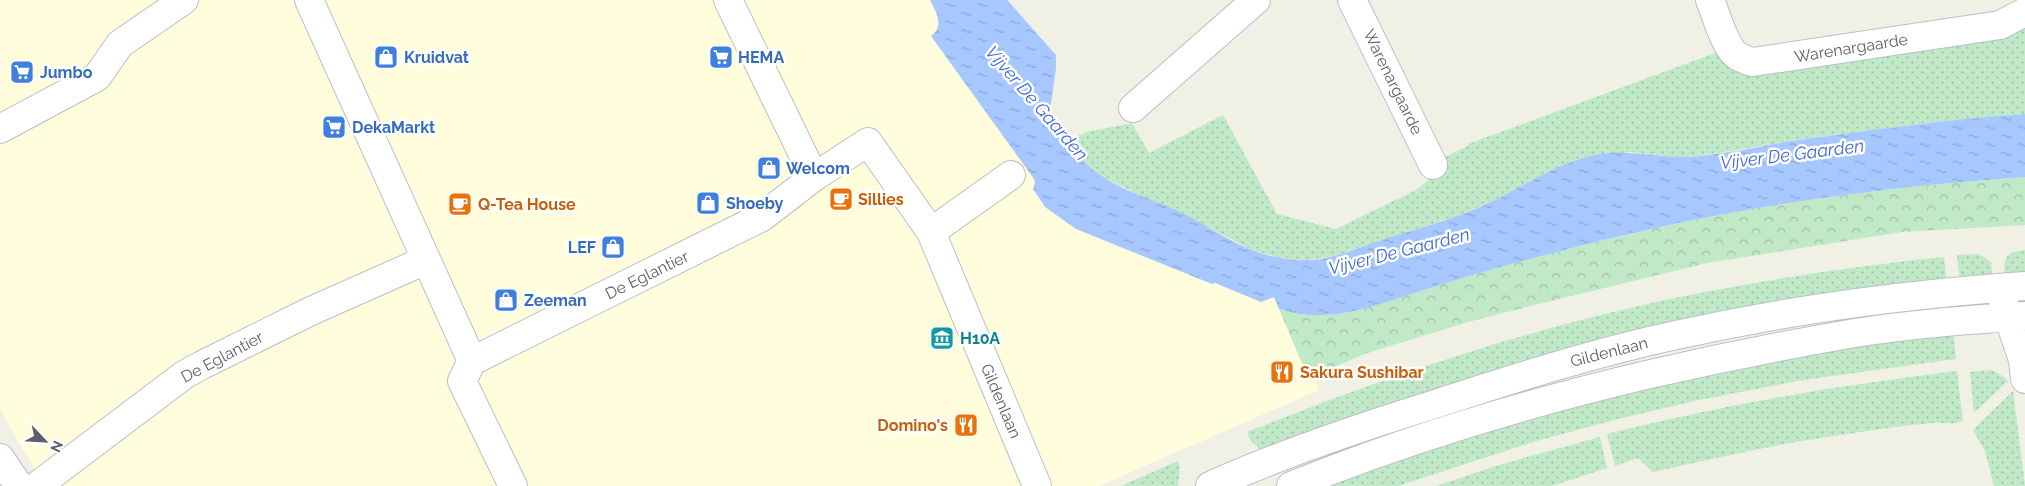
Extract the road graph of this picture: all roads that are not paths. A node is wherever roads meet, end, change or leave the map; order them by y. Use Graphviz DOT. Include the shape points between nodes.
graph roads {
  1 [pos="184,0"];
  2 [pos="308,0"];
  3 [pos="728,0"];
  4 [pos="1256,0"];
  5 [pos="1352,0"];
  6 [pos="1710,0"];
  7 [pos="2025,12"];
  8 [pos="1133,108"];
  9 [pos="0,129"];
  10 [pos="1433,165"];
  11 [pos="1011,175"];
  12 [pos="814,177"];
  13 [pos="931,232"];
  14 [pos="426,260"];
  15 [pos="2012,287"];
  16 [pos="2017,316"];
  17 [pos="472,361"];
  18 [pos="2025,378"];
  19 [pos="0,458"];
  20 [pos="19,486"];
  21 [pos="37,486"];
  22 [pos="514,486"];
  23 [pos="1037,486"];
  24 [pos="1210,486"];
  25 [pos="1291,486"];
  1 -- 9 [label="street" via="120,44 97,77"];
  2 -- 14 [label="street"];
  3 -- 12 [label="street"];
  4 -- 8 [label="street"];
  5 -- 10 [label="street, Warenargaarde"];
  6 -- 7 [label="street, Warenargaarde" via="1734,53 1753,62 2000,25"];
  11 -- 13 [label="street"];
  12 -- 13 [label="street, De Eglantier" via="868,142"];
  12 -- 17 [label="street, De Eglantier" via="762,217"];
  13 -- 23 [label="street, Gildenlaan"];
  14 -- 17 [label="street"];
  14 -- 21 [label="street, De Eglantier" via="311,311 184,375"];
  15 -- 16 [label="street"];
  15 -- 24 [label="street, Gildenlaan" via="1898,297 1672,336 1545,368 1351,431"];
  16 -- 18 [label="street"];
  16 -- 25 [label="street, Gildenlaan" via="1856,333 1712,360 1558,396 1442,430"];
  17 -- 22 [label="street" via="462,381"];
  19 -- 20 [label="street"];
}
